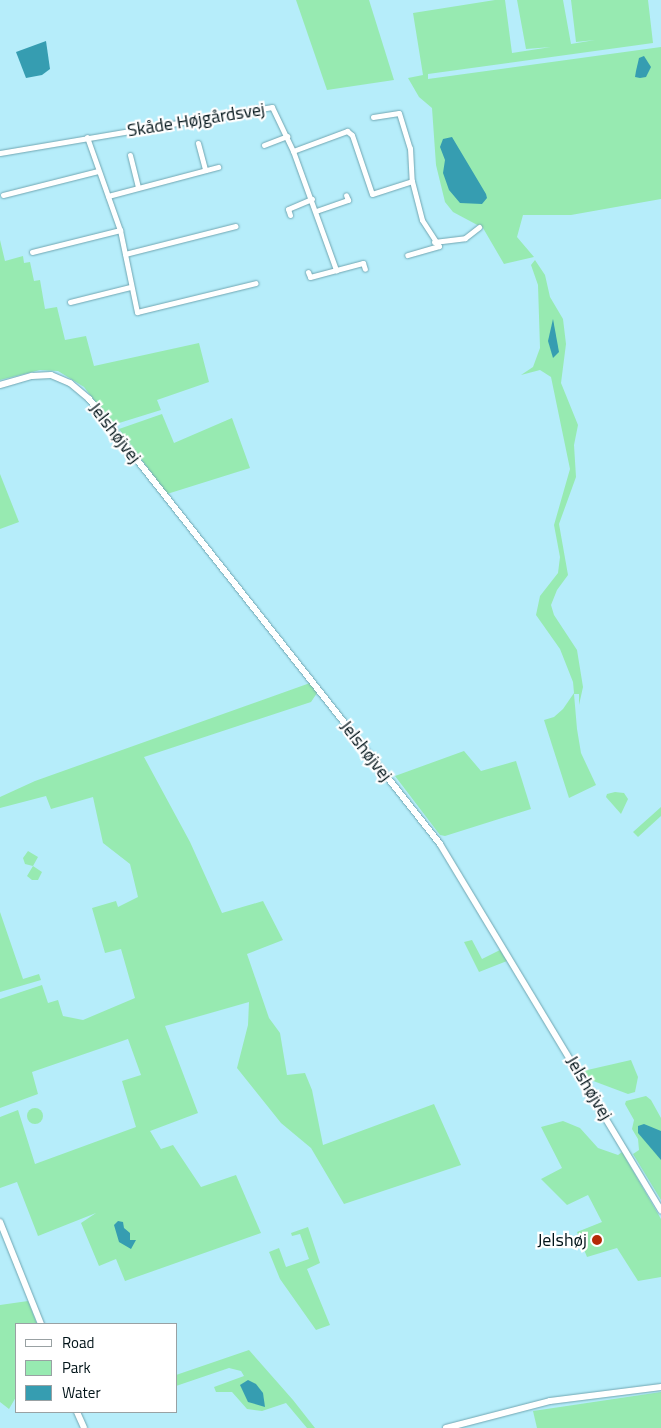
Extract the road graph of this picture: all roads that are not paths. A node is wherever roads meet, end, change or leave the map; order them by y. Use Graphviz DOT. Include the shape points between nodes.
graph roads {
  1 [pos="373,117"];
  2 [pos="287,136"];
  3 [pos="87,137"];
  4 [pos="198,143"];
  5 [pos="264,145"];
  6 [pos="293,151"];
  7 [pos="0,153"];
  8 [pos="130,156"];
  9 [pos="218,166"];
  10 [pos="205,170"];
  11 [pos="98,171"];
  12 [pos="412,181"];
  13 [pos="138,186"];
  14 [pos="346,195"];
  15 [pos="3,196"];
  16 [pos="108,196"];
  17 [pos="312,199"];
  18 [pos="316,211"];
  19 [pos="290,215"];
  20 [pos="236,226"];
  21 [pos="479,226"];
  22 [pos="120,230"];
  23 [pos="434,242"];
  24 [pos="32,252"];
  25 [pos="125,254"];
  26 [pos="407,255"];
  27 [pos="365,269"];
  28 [pos="336,270"];
  29 [pos="308,272"];
  30 [pos="256,283"];
  31 [pos="130,287"];
  32 [pos="70,302"];
  33 [pos="0,384"];
  34 [pos="661,1210"];
  35 [pos="0,1222"];
  36 [pos="2,1233"];
  37 [pos="42,1323"];
  38 [pos="661,1387"];
  39 [pos="77,1413"];
  40 [pos="84,1428"];
  41 [pos="446,1428"];
  1 -- 12 [label="street" via="399,113 410,148"];
  2 -- 3 [label="street, Skåde Højgårdsvej" via="276,111 267,107"];
  2 -- 5 [label="street, Skåde Højgårdsvej"];
  2 -- 6 [label="street, Skåde Højgårdsvej"];
  3 -- 7 [label="street, Skåde Højgårdsvej"];
  3 -- 11 [label="street"];
  4 -- 10 [label="street, Skåde Højgårdsvej"];
  6 -- 12 [label="street" via="347,131 352,135 372,194"];
  6 -- 17 [label="street, Skåde Højgårdsvej"];
  8 -- 13 [label="street, Skåde Højgårdsvej"];
  9 -- 10 [label="street"];
  10 -- 13 [label="street"];
  11 -- 15 [label="street"];
  11 -- 16 [label="street"];
  12 -- 23 [label="street" via="417,210"];
  13 -- 16 [label="street"];
  14 -- 18 [label="street" via="348,200"];
  16 -- 22 [label="street"];
  17 -- 18 [label="street, Skåde Højgårdsvej"];
  17 -- 19 [label="street" via="288,208"];
  18 -- 28 [label="street, Skåde Højgårdsvej"];
  20 -- 25 [label="street"];
  21 -- 23 [label="street" via="465,238"];
  22 -- 24 [label="street"];
  22 -- 25 [label="street"];
  23 -- 26 [label="street" via="439,246"];
  25 -- 31 [label="street"];
  27 -- 28 [label="street" via="363,263"];
  28 -- 29 [label="street" via="310,278"];
  30 -- 31 [label="street" via="140,312 135,308"];
  31 -- 32 [label="street"];
  33 -- 34 [label="street, Jelshøjvej" via="51,375 70,383 89,399 440,844"];
  35 -- 36 [label="street"];
  36 -- 37 [label="street"];
  38 -- 41 [label="street" via="550,1401"];
  39 -- 40 [label="street"];
}
